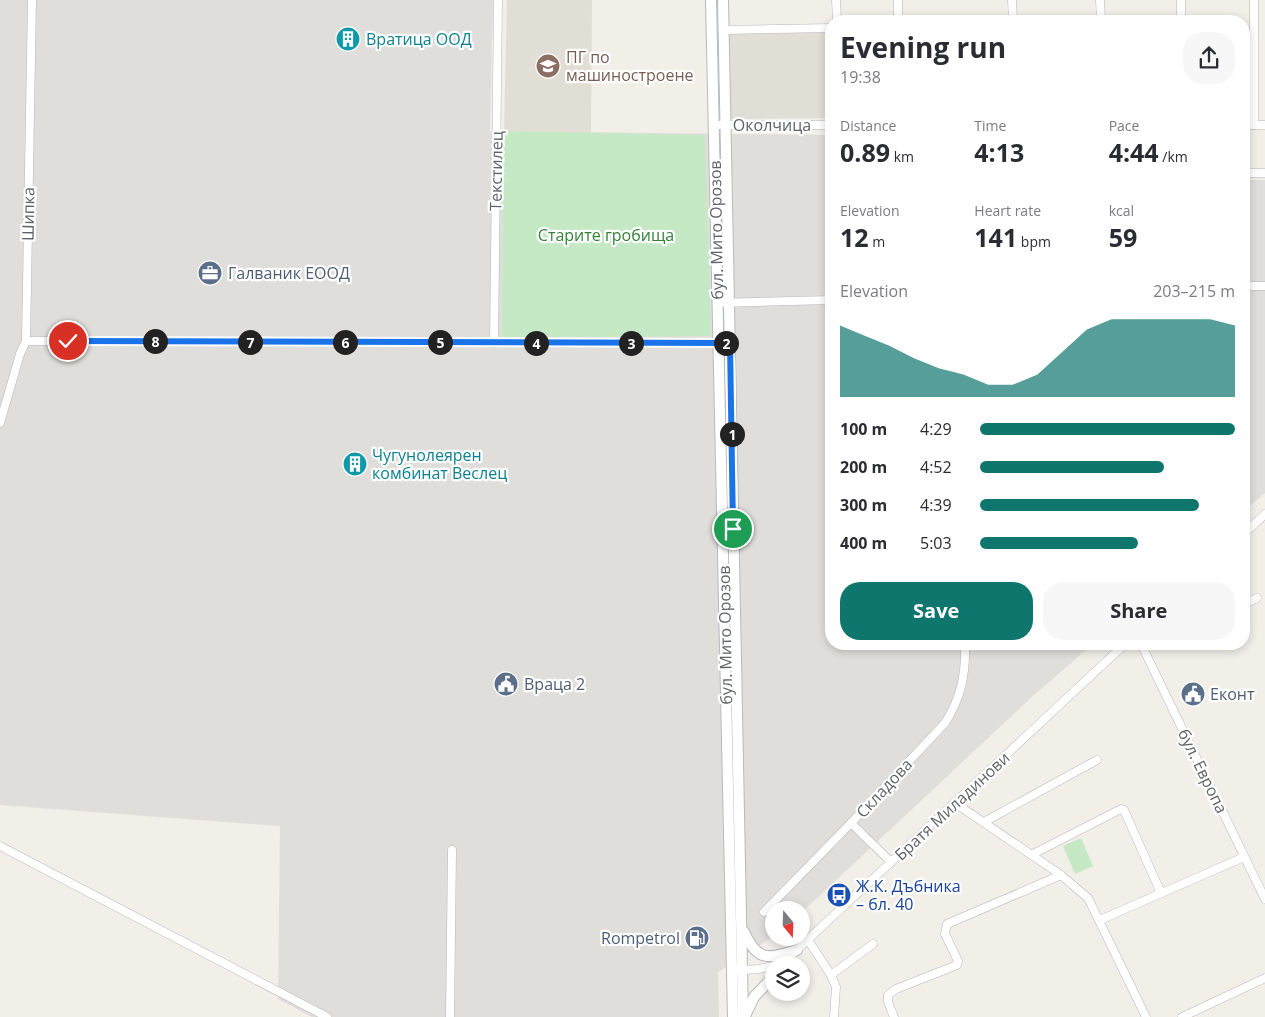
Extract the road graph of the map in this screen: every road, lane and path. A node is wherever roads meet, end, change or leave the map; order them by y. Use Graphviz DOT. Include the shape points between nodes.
graph roads {
  1 [pos="32,0"];
  2 [pos="498,0"];
  3 [pos="711,0"];
  4 [pos="723,0"];
  5 [pos="836,0"];
  6 [pos="898,0"];
  7 [pos="1012,0"];
  8 [pos="1100,0"];
  9 [pos="1180,0"];
  10 [pos="1254,0"];
  11 [pos="837,15"];
  12 [pos="898,15"];
  13 [pos="1013,15"];
  14 [pos="1100,15"];
  15 [pos="1181,15"];
  16 [pos="825,28"];
  17 [pos="724,30"];
  18 [pos="714,125"];
  19 [pos="725,125"];
  20 [pos="825,125"];
  21 [pos="1250,125"];
  22 [pos="1254,125"];
  23 [pos="1265,125"];
  24 [pos="1250,173"];
  25 [pos="1265,173"];
  26 [pos="1250,286"];
  27 [pos="1265,286"];
  28 [pos="825,300"];
  29 [pos="718,303"];
  30 [pos="729,303"];
  31 [pos="26,341"];
  32 [pos="494,342"];
  33 [pos="718,343"];
  34 [pos="730,343"];
  35 [pos="0,423"];
  36 [pos="1265,514"];
  37 [pos="1250,528"];
  38 [pos="1257,598"];
  39 [pos="1250,601"];
  40 [pos="966,650"];
  41 [pos="1119,650"];
  42 [pos="1144,650"];
  43 [pos="1098,760"];
  44 [pos="955,803"];
  45 [pos="984,822"];
  46 [pos="851,823"];
  47 [pos="0,846"];
  48 [pos="452,850"];
  49 [pos="1031,854"];
  50 [pos="1244,857"];
  51 [pos="891,862"];
  52 [pos="1061,875"];
  53 [pos="1161,893"];
  54 [pos="1265,899"];
  55 [pos="764,912"];
  56 [pos="1100,920"];
  57 [pos="741,927"];
  58 [pos="810,938"];
  59 [pos="810,943"];
  60 [pos="873,944"];
  61 [pos="801,946"];
  62 [pos="797,950"];
  63 [pos="791,956"];
  64 [pos="765,967"];
  65 [pos="737,971"];
  66 [pos="831,975"];
  67 [pos="1265,978"];
  68 [pos="765,985"];
  69 [pos="327,1017"];
  70 [pos="450,1017"];
  71 [pos="733,1017"];
  72 [pos="744,1017"];
  73 [pos="834,1017"];
  74 [pos="894,1017"];
  75 [pos="1146,1017"];
  76 [pos="1182,1017"];
  1 -- 31 [label="street, Шипка"];
  2 -- 32 [label="street, Текстилец"];
  3 -- 18 [label="main road, бул. Мито Орозов"];
  4 -- 17 [label="main road, бул. Мито Орозов"];
  5 -- 11 [label="street"];
  6 -- 12 [label="street"];
  7 -- 13 [label="street"];
  8 -- 14 [label="street"];
  9 -- 15 [label="street"];
  10 -- 22 [label="street"];
  16 -- 17 [label="street"];
  17 -- 19 [label="main road, бул. Мито Орозов"];
  18 -- 19 [label="street, Околчица"];
  18 -- 29 [label="main road, бул. Мито Орозов"];
  19 -- 20 [label="street, Околчица"];
  19 -- 30 [label="main road, бул. Мито Орозов"];
  21 -- 22 [label="street"];
  22 -- 23 [label="street"];
  24 -- 25 [label="street"];
  26 -- 27 [label="street"];
  28 -- 30 [label="street"];
  29 -- 30 [label="street"];
  29 -- 33 [label="main road, бул. Мито Орозов"];
  30 -- 34 [label="main road, бул. Мито Орозов"];
  31 -- 32 [label="street"];
  31 -- 35 [label="street, Шипка"];
  32 -- 33 [label="street"];
  33 -- 34 [label="street"];
  33 -- 65 [label="main road, бул. Мито Орозов"];
  34 -- 57 [label="main road, бул. Мито Орозов"];
  36 -- 37 [label="street"];
  38 -- 39 [label="street"];
  40 -- 46 [label="street, Складова" via="964,678 954,709 939,730"];
  41 -- 44 [label="street, Братя Миладинови"];
  42 -- 50 [label="street, бул. Европа"];
  43 -- 45 [label="street"];
  44 -- 45 [label="street"];
  44 -- 51 [label="street, Братя Миладинови"];
  45 -- 49 [label="street"];
  46 -- 51 [label="street"];
  46 -- 55 [label="street, Складова"];
  47 -- 69 [label="street"];
  48 -- 70 [label="street"];
  49 -- 52 [label="street"];
  49 -- 53 [label="street" via="1121,809"];
  50 -- 53 [label="street"];
  50 -- 54 [label="street, бул. Европа"];
  51 -- 58 [label="street, Братя Миладинови"];
  52 -- 56 [label="street" via="1088,898"];
  52 -- 74 [label="street" via="947,924 945,934 957,965 888,995"];
  53 -- 56 [label="street"];
  56 -- 75 [label="street"];
  57 -- 62 [label="main road" via="753,950 764,956"];
  57 -- 65 [label="main road, бул. Мито Орозов"];
  59 -- 66 [label="street"];
  60 -- 66 [label="street"];
  61 -- 62 [label="street, Братя Миладинови"];
  62 -- 63 [label="street, Братя Миладинови"];
  64 -- 65 [label="street, Братя Миладинови"];
  65 -- 71 [label="main road"];
  65 -- 72 [label="main road"];
  66 -- 73 [label="street" via="836,987"];
  67 -- 76 [label="street"];
  68 -- 72 [label="main road" via="754,997"];
}
